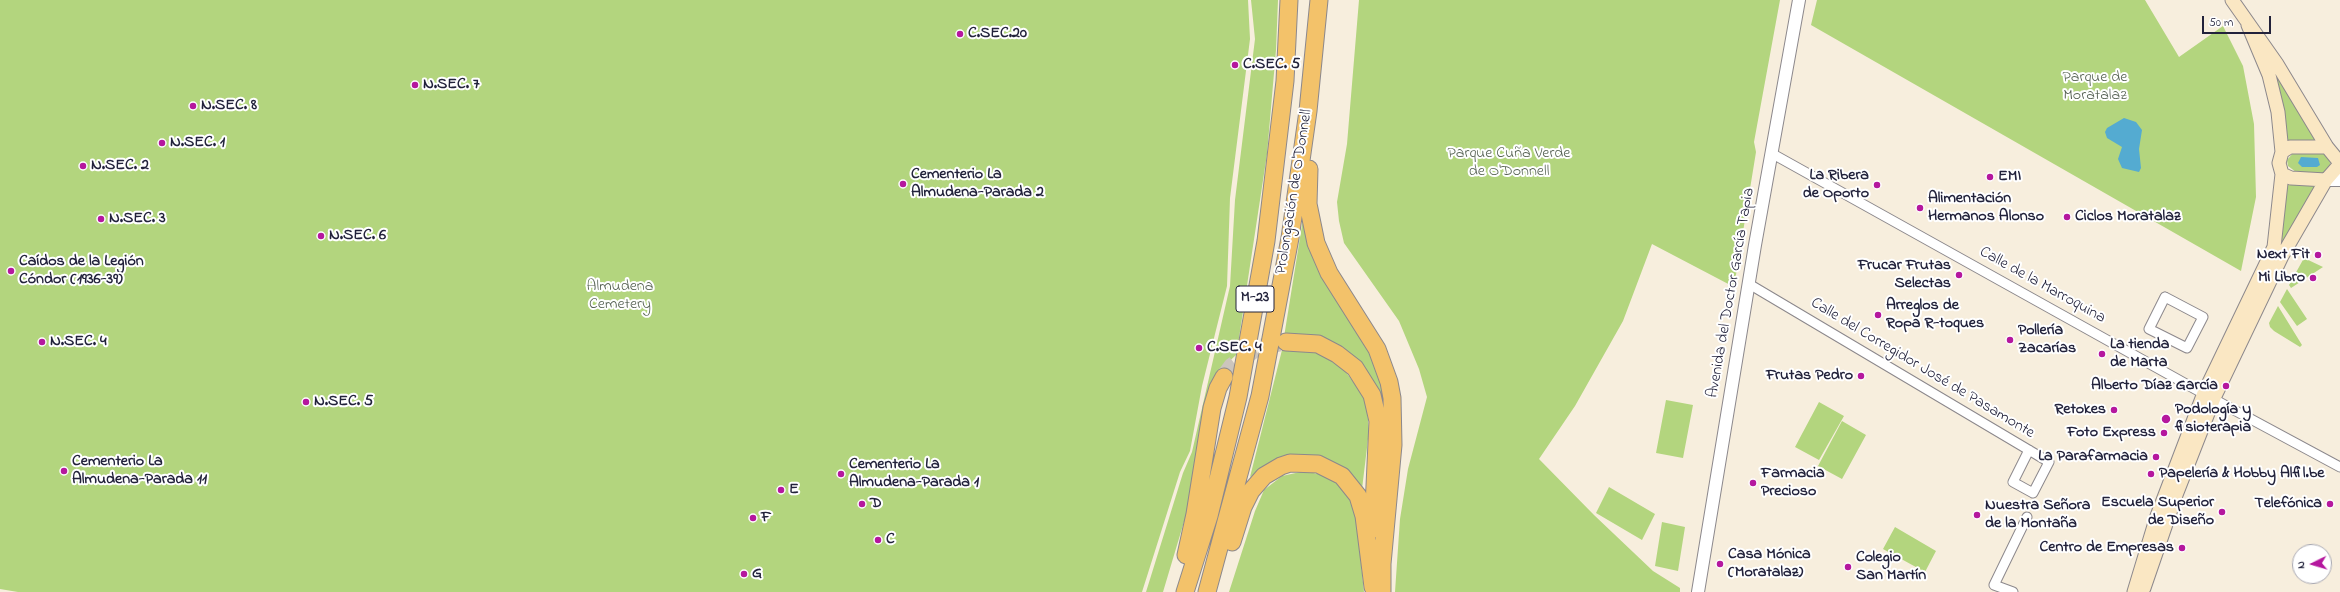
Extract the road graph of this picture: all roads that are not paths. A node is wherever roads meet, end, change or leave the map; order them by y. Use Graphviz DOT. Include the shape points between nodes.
graph roads {
  1 [pos="1289,0"];
  2 [pos="1319,0"];
  3 [pos="1800,0"];
  4 [pos="2232,0"];
  5 [pos="2248,25"];
  6 [pos="1308,111"];
  7 [pos="2334,148"];
  8 [pos="2282,152"];
  9 [pos="1771,153"];
  10 [pos="2340,163"];
  11 [pos="2282,174"];
  12 [pos="2326,180"];
  13 [pos="2340,180"];
  14 [pos="1749,284"];
  15 [pos="2165,297"];
  16 [pos="1286,342"];
  17 [pos="1224,377"];
  18 [pos="2209,395"];
  19 [pos="2029,450"];
  20 [pos="2340,467"];
  21 [pos="2027,517"];
  22 [pos="1372,571"];
  23 [pos="1992,588"];
  24 [pos="1180,592"];
  25 [pos="1185,592"];
  26 [pos="1207,592"];
  27 [pos="1216,592"];
  28 [pos="1373,592"];
  29 [pos="1382,592"];
  30 [pos="1698,592"];
  31 [pos="2013,592"];
  32 [pos="2134,592"];
  33 [pos="2143,592"];
  1 -- 25 [label="highway, Prolongación de O'Donnell / M-23" via="1278,141 1262,264 1238,397 1209,516"];
  2 -- 6 [label="highway, Prolongación de O'Donnell / M-23"];
  3 -- 9 [label="street, Avenida del Doctor García Tapia"];
  4 -- 5 [label="main road"];
  5 -- 7 [label="main road"];
  5 -- 8 [label="main road" via="2269,75 2278,112"];
  6 -- 26 [label="highway, Prolongación de O'Donnell / M-23" via="1290,238 1260,396"];
  6 -- 29 [label="highway" via="1308,204 1316,243 1329,273 1377,349 1392,398 1392,445"];
  7 -- 8 [label="main road" via="2290,147"];
  7 -- 10 [label="main road"];
  8 -- 11 [label="main road" via="2279,163"];
  9 -- 14 [label="street, Avenida del Doctor García Tapia"];
  9 -- 18 [label="street, Calle de la Marroquina"];
  10 -- 12 [label="main road"];
  11 -- 12 [label="main road" via="2291,178"];
  11 -- 18 [label="main road" via="2274,247"];
  12 -- 13 [label="street"];
  12 -- 18 [label="main road" via="2282,256"];
  14 -- 19 [label="street, Calle del Corregidor José de Pasamonte"];
  14 -- 30 [label="street, Avenida del Doctor García Tapia"];
  15 -- 15 [label="street" via="2203,316 2187,348 2149,329"];
  16 -- 22 [label="highway" via="1318,344 1337,354 1355,368 1372,395 1378,421"];
  17 -- 24 [label="highway" via="1212,408 1195,514 1180,580"];
  18 -- 20 [label="street, Calle de la Marroquina"];
  18 -- 32 [label="main road" via="2157,516"];
  18 -- 33 [label="main road"];
  19 -- 19 [label="street, Calle del Corregidor José de Pasamonte" via="2012,482 2033,493 2049,462"];
  21 -- 23 [label="street"];
  22 -- 27 [label="highway" via="1361,505 1349,482 1336,471 1318,464 1290,463 1264,476 1251,491 1239,518"];
  22 -- 28 [label="highway"];
  23 -- 31 [label="street"];
}
